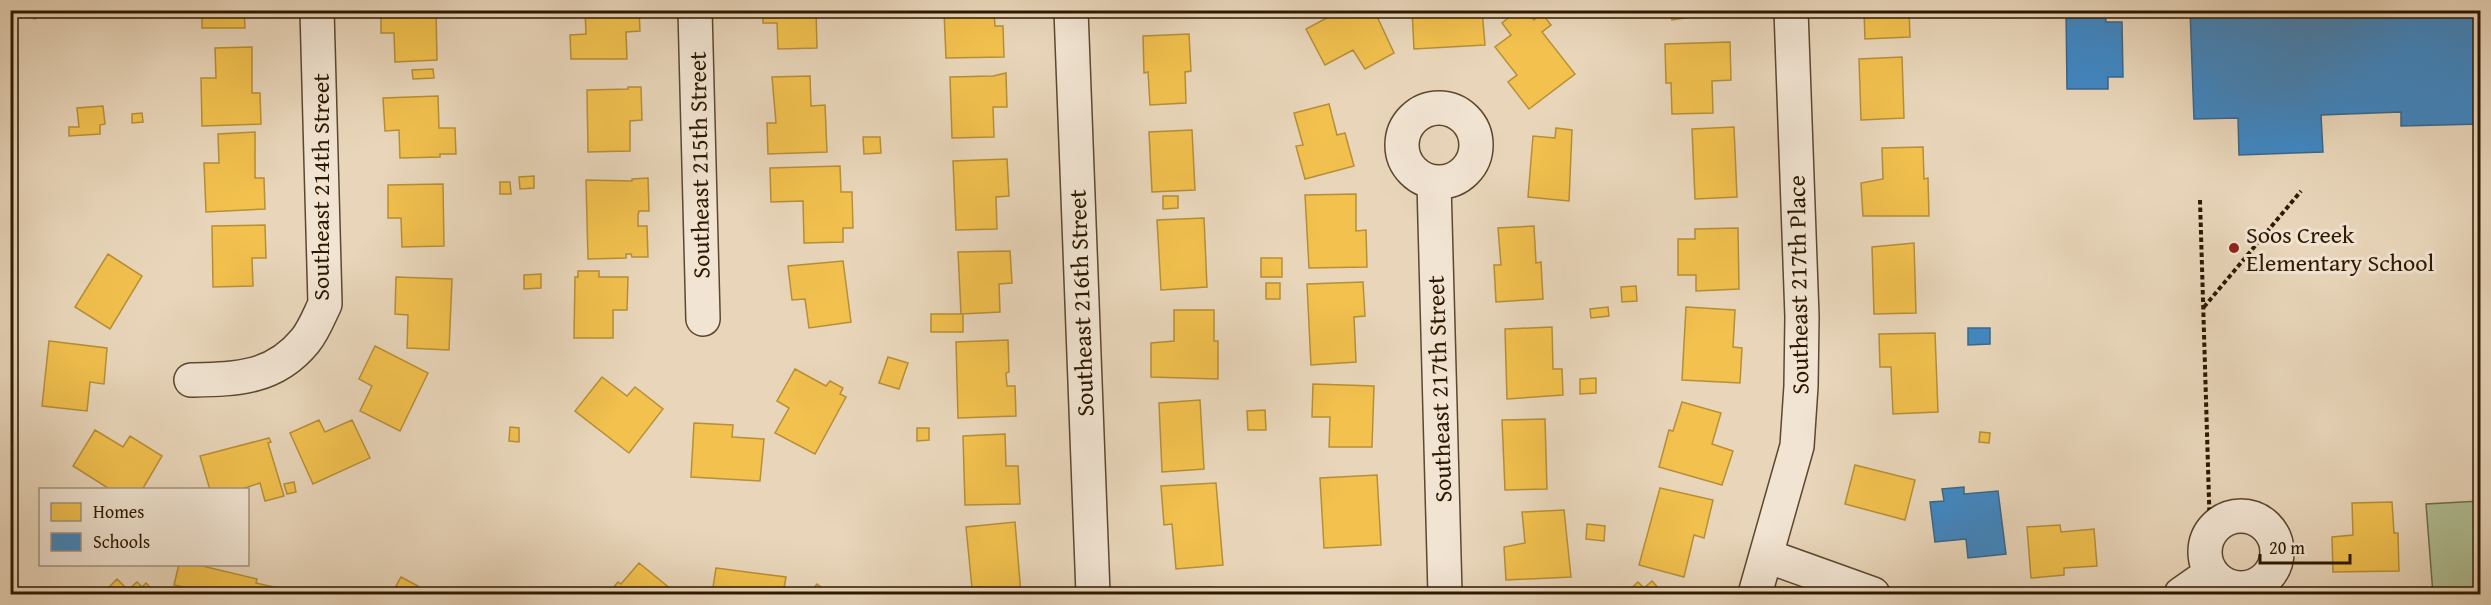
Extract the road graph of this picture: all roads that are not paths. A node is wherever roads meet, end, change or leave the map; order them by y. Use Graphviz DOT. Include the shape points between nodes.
graph roads {
  1 [pos="317,10"];
  2 [pos="695,10"];
  3 [pos="1071,10"];
  4 [pos="1791,10"];
  5 [pos="1434,183"];
  6 [pos="703,319"];
  7 [pos="191,380"];
  8 [pos="1767,556"];
  9 [pos="2211,573"];
  10 [pos="1093,594"];
  11 [pos="1445,594"];
  12 [pos="1755,594"];
  13 [pos="1873,594"];
  14 [pos="2181,594"];
  1 -- 7 [label="street, Southeast 214th Street" via="325,304 306,339 284,362 239,379"];
  2 -- 6 [label="street, Southeast 215th Street"];
  3 -- 10 [label="street, Southeast 216th Street"];
  4 -- 8 [label="street, Southeast 217th Place" via="1801,386 1797,446"];
  5 -- 11 [label="street, Southeast 217th Street"];
  8 -- 12 [label="street, Southeast 217th Place"];
  8 -- 13 [label="street"];
  9 -- 9 [label="street" via="2205,560 2205,546 2220,522 2247,516 2271,531 2277,559 2262,582 2249,588 2235,588"];
  9 -- 14 [label="street"];
}
